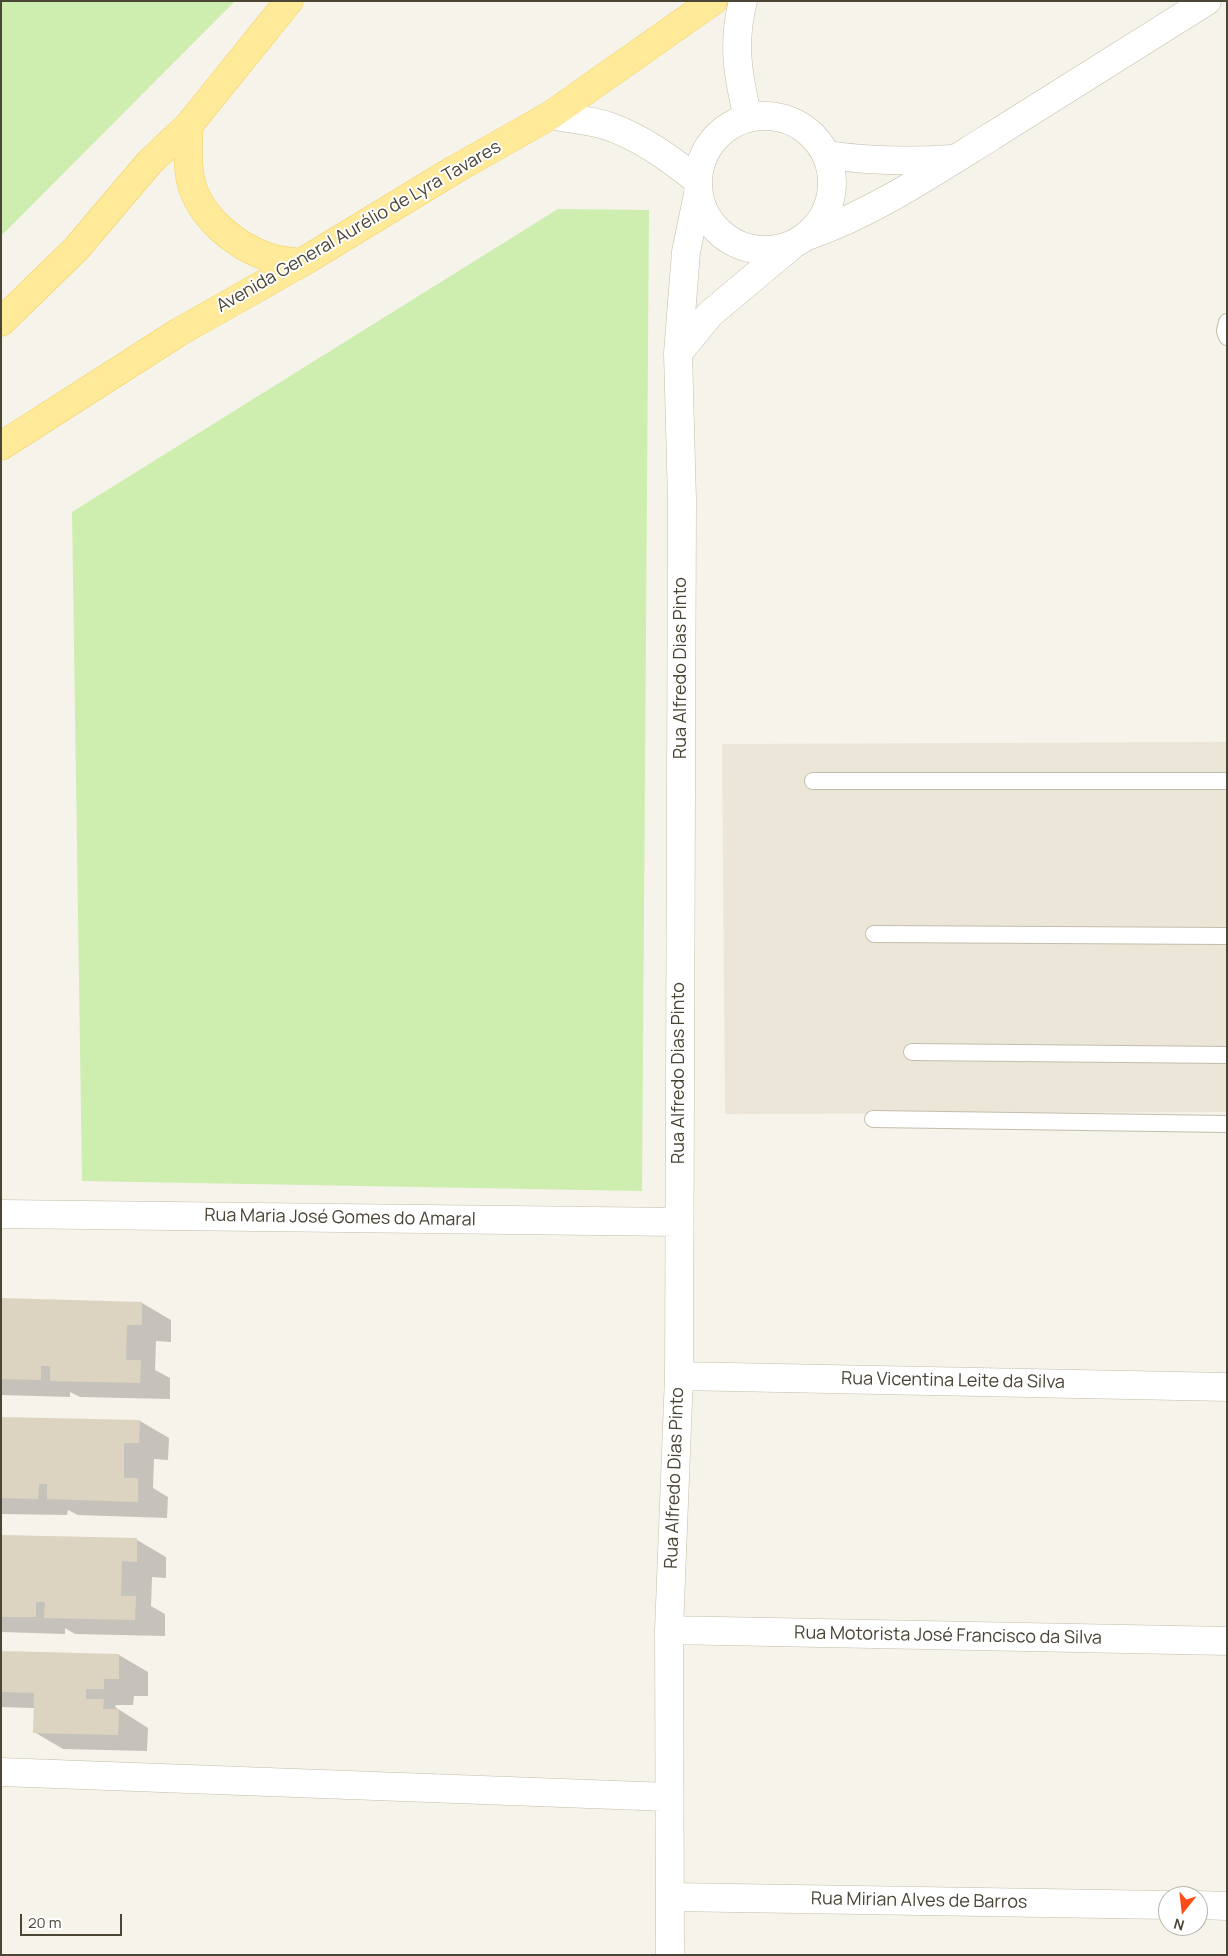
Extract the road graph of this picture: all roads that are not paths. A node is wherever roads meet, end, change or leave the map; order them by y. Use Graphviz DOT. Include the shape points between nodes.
graph roads {
  1 [pos="289,1"];
  2 [pos="713,1"];
  3 [pos="743,1"];
  4 [pos="1208,1"];
  5 [pos="551,115"];
  6 [pos="748,118"];
  7 [pos="189,125"];
  8 [pos="827,155"];
  9 [pos="956,159"];
  10 [pos="698,187"];
  11 [pos="800,241"];
  12 [pos="301,263"];
  13 [pos="1,322"];
  14 [pos="1227,322"];
  15 [pos="1227,337"];
  16 [pos="678,353"];
  17 [pos="1,446"];
  18 [pos="813,781"];
  19 [pos="1227,781"];
  20 [pos="874,934"];
  21 [pos="1227,936"];
  22 [pos="912,1052"];
  23 [pos="1227,1055"];
  24 [pos="873,1119"];
  25 [pos="1227,1124"];
  26 [pos="1,1214"];
  27 [pos="679,1222"];
  28 [pos="679,1376"];
  29 [pos="1227,1387"];
  30 [pos="669,1630"];
  31 [pos="1227,1641"];
  32 [pos="1,1772"];
  33 [pos="669,1797"];
  34 [pos="671,1897"];
  35 [pos="1158,1905"];
  36 [pos="1208,1905"];
  37 [pos="1227,1906"];
  38 [pos="670,1955"];
  1 -- 7 [label="main road"];
  2 -- 5 [label="main road, Avenida General Aurélio de Lyra Tavares"];
  3 -- 6 [label="street" via="736,46 738,80"];
  4 -- 9 [label="street"];
  5 -- 10 [label="street" via="607,126 639,138 667,157"];
  5 -- 12 [label="main road, Avenida General Aurélio de Lyra Tavares"];
  6 -- 8 [label="street" via="779,117 808,130"];
  6 -- 10 [label="street" via="728,127 712,141 701,159"];
  7 -- 12 [label="main road" via="188,156 192,184 208,217 236,242 268,257"];
  7 -- 13 [label="main road" via="149,162 76,249"];
  8 -- 9 [label="street" via="912,162"];
  8 -- 11 [label="street" via="833,182 828,209"];
  9 -- 11 [label="street" via="859,215"];
  10 -- 11 [label="street" via="709,222 732,242 760,251"];
  10 -- 16 [label="street, Rua Alfredo Dias Pinto" via="686,252"];
  11 -- 16 [label="street" via="710,314"];
  12 -- 17 [label="main road, Avenida General Aurélio de Lyra Tavares" via="179,332"];
  14 -- 15 [label="lane"];
  16 -- 27 [label="street, Rua Alfredo Dias Pinto" via="682,500"];
  18 -- 19 [label="lane"];
  20 -- 21 [label="lane"];
  22 -- 23 [label="lane"];
  24 -- 25 [label="lane"];
  26 -- 27 [label="street, Rua Maria José Gomes do Amaral"];
  27 -- 28 [label="street, Rua Alfredo Dias Pinto"];
  28 -- 29 [label="street, Rua Vicentina Leite da Silva"];
  28 -- 30 [label="street, Rua Alfredo Dias Pinto"];
  30 -- 31 [label="street, Rua Motorista José Francisco da Silva"];
  30 -- 33 [label="street, Rua Alfredo Dias Pinto"];
  32 -- 33 [label="street"];
  33 -- 34 [label="street, Rua Alfredo Dias Pinto"];
  34 -- 35 [label="street, Rua Mirian Alves de Barros"];
  34 -- 38 [label="street, Rua Alfredo Dias Pinto"];
  36 -- 37 [label="street"];
}
